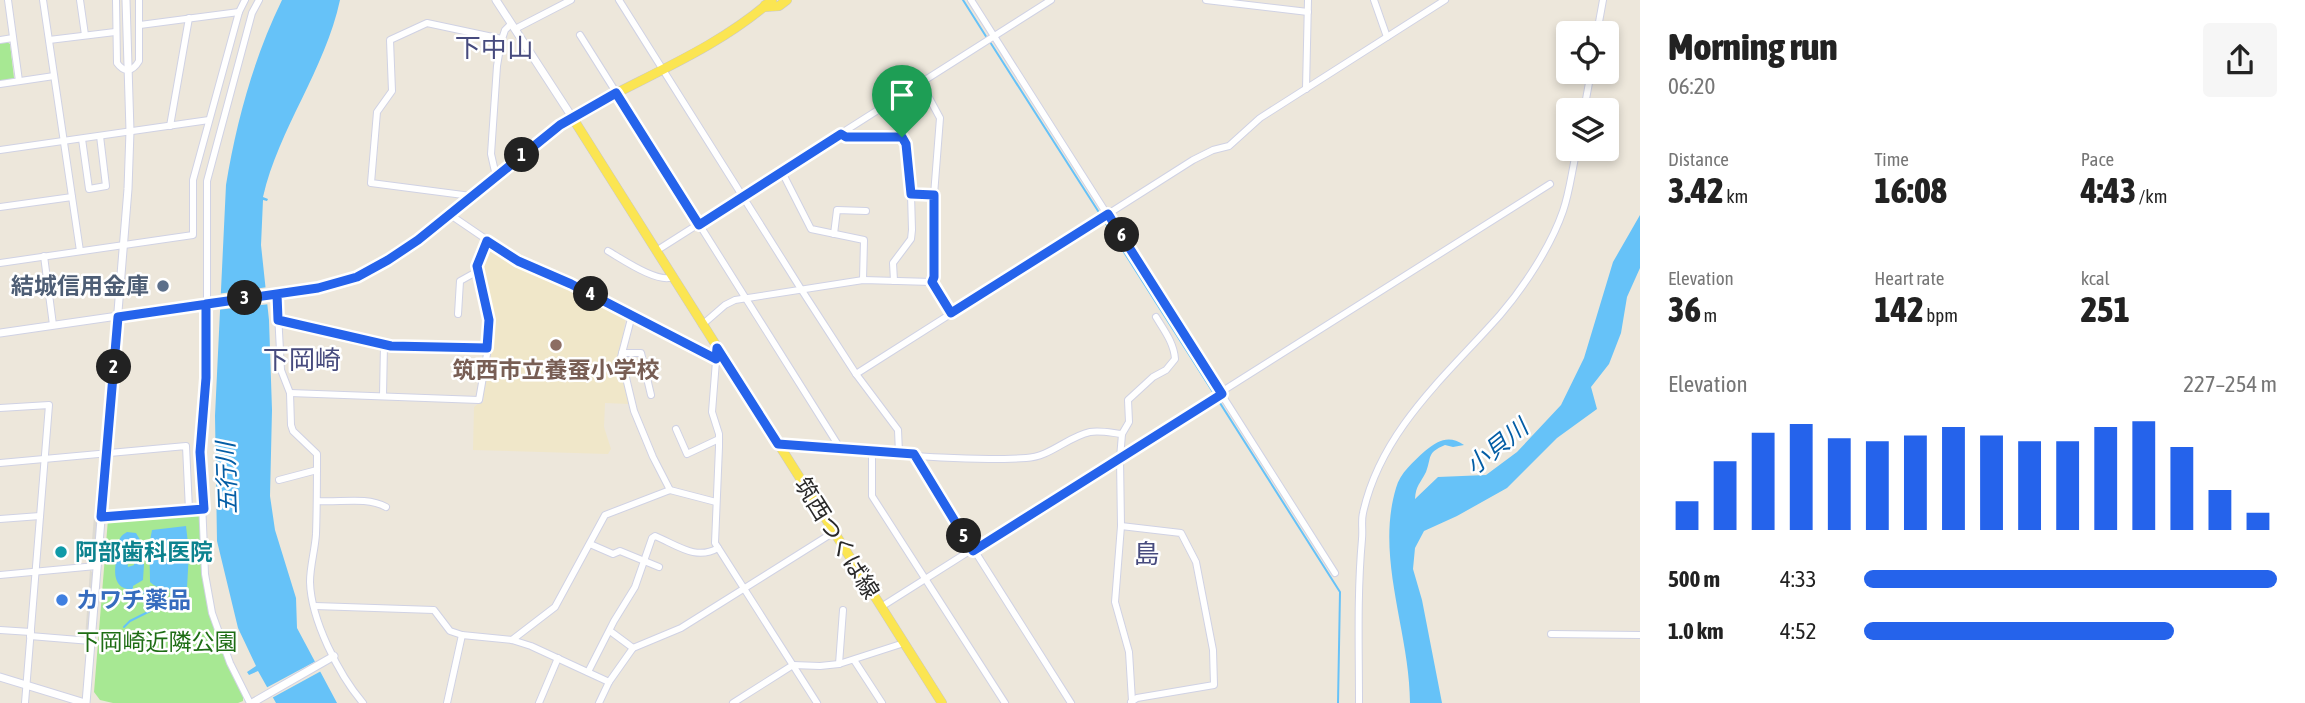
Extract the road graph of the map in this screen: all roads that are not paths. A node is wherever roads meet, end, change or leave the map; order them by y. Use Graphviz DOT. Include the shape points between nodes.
graph roads {
  1 [pos="8,0"];
  2 [pos="43,0"];
  3 [pos="80,0"];
  4 [pos="116,0"];
  5 [pos="126,0"];
  6 [pos="139,0"];
  7 [pos="258,0"];
  8 [pos="496,0"];
  9 [pos="571,0"];
  10 [pos="619,0"];
  11 [pos="772,0"];
  12 [pos="787,0"];
  13 [pos="971,0"];
  14 [pos="1051,0"];
  15 [pos="1206,0"];
  16 [pos="1308,0"];
  17 [pos="1374,0"];
  18 [pos="1445,0"];
  19 [pos="1603,0"];
  20 [pos="765,4"];
  21 [pos="242,6"];
  22 [pos="252,12"];
  23 [pos="1308,12"];
  24 [pos="189,18"];
  25 [pos="1599,21"];
  26 [pos="140,25"];
  27 [pos="513,26"];
  28 [pos="115,32"];
  29 [pos="85,35"];
  30 [pos="580,35"];
  31 [pos="1387,37"];
  32 [pos="13,38"];
  33 [pos="502,39"];
  34 [pos="990,39"];
  35 [pos="0,40"];
  36 [pos="49,40"];
  37 [pos="662,70"];
  38 [pos="128,71"];
  39 [pos="54,76"];
  40 [pos="19,81"];
  41 [pos="921,83"];
  42 [pos="0,84"];
  43 [pos="887,86"];
  44 [pos="1307,89"];
  45 [pos="616,93"];
  46 [pos="895,99"];
  47 [pos="572,117"];
  48 [pos="170,126"];
  49 [pos="212,126"];
  50 [pos="130,131"];
  51 [pos="841,134"];
  52 [pos="100,136"];
  53 [pos="82,139"];
  54 [pos="64,141"];
  55 [pos="0,150"];
  56 [pos="1574,161"];
  57 [pos="782,172"];
  58 [pos="496,176"];
  59 [pos="1550,184"];
  60 [pos="89,189"];
  61 [pos="71,194"];
  62 [pos="911,194"];
  63 [pos="934,195"];
  64 [pos="471,196"];
  65 [pos="743,196"];
  66 [pos="0,207"];
  67 [pos="866,211"];
  68 [pos="449,214"];
  69 [pos="1104,216"];
  70 [pos="699,225"];
  71 [pos="834,234"];
  72 [pos="487,241"];
  73 [pos="125,244"];
  74 [pos="80,251"];
  75 [pos="608,251"];
  76 [pos="656,251"];
  77 [pos="44,256"];
  78 [pos="0,263"];
  79 [pos="478,271"];
  80 [pos="673,277"];
  81 [pos="863,280"];
  82 [pos="894,281"];
  83 [pos="932,282"];
  84 [pos="801,289"];
  85 [pos="275,294"];
  86 [pos="747,298"];
  87 [pos="209,304"];
  88 [pos="951,313"];
  89 [pos="458,314"];
  90 [pos="632,315"];
  91 [pos="118,317"];
  92 [pos="1156,317"];
  93 [pos="278,320"];
  94 [pos="53,325"];
  95 [pos="702,325"];
  96 [pos="0,333"];
  97 [pos="384,344"];
  98 [pos="487,348"];
  99 [pos="717,348"];
  100 [pos="622,353"];
  101 [pos="716,359"];
  102 [pos="856,374"];
  103 [pos="290,393"];
  104 [pos="651,395"];
  105 [pos="383,396"];
  106 [pos="1218,396"];
  107 [pos="0,408"];
  108 [pos="676,429"];
  109 [pos="1122,434"];
  110 [pos="719,439"];
  111 [pos="778,444"];
  112 [pos="840,447"];
  113 [pos="872,450"];
  114 [pos="106,453"];
  115 [pos="899,453"];
  116 [pos="914,454"];
  117 [pos="1120,458"];
  118 [pos="46,459"];
  119 [pos="0,463"];
  120 [pos="317,470"];
  121 [pos="279,480"];
  122 [pos="670,491"];
  123 [pos="317,501"];
  124 [pos="716,502"];
  125 [pos="386,506"];
  126 [pos="204,509"];
  127 [pos="189,510"];
  128 [pos="40,516"];
  129 [pos="101,517"];
  130 [pos="0,519"];
  131 [pos="1121,526"];
  132 [pos="834,532"];
  133 [pos="590,544"];
  134 [pos="718,548"];
  135 [pos="973,551"];
  136 [pos="645,562"];
  137 [pos="96,566"];
  138 [pos="659,567"];
  139 [pos="36,572"];
  140 [pos="1335,573"];
  141 [pos="0,575"];
  142 [pos="926,580"];
  143 [pos="744,588"];
  144 [pos="315,606"];
  145 [pos="881,607"];
  146 [pos="843,610"];
  147 [pos="0,630"];
  148 [pos="610,631"];
  149 [pos="31,634"];
  150 [pos="1551,634"];
  151 [pos="461,635"];
  152 [pos="1640,635"];
  153 [pos="512,640"];
  154 [pos="91,641"];
  155 [pos="904,643"];
  156 [pos="633,648"];
  157 [pos="332,657"];
  158 [pos="558,658"];
  159 [pos="854,660"];
  160 [pos="839,664"];
  161 [pos="793,665"];
  162 [pos="588,672"];
  163 [pos="0,677"];
  164 [pos="610,682"];
  165 [pos="26,685"];
  166 [pos="251,702"];
  167 [pos="1130,702"];
  168 [pos="24,703"];
  169 [pos="86,703"];
  170 [pos="363,703"];
  171 [pos="447,703"];
  172 [pos="540,703"];
  173 [pos="599,703"];
  174 [pos="733,703"];
  175 [pos="817,703"];
  176 [pos="882,703"];
  177 [pos="942,703"];
  178 [pos="1005,703"];
  179 [pos="1071,703"];
  180 [pos="1359,703"];
  1 -- 32 [label="street"];
  2 -- 36 [label="street"];
  3 -- 29 [label="street"];
  4 -- 28 [label="street"];
  5 -- 38 [label="street"];
  6 -- 26 [label="street"];
  7 -- 22 [label="street"];
  8 -- 27 [label="street"];
  9 -- 27 [label="street"];
  10 -- 37 [label="street"];
  11 -- 20 [label="main road"];
  12 -- 20 [label="main road" via="779,6"];
  13 -- 34 [label="street"];
  14 -- 34 [label="street"];
  15 -- 23 [label="street"];
  16 -- 23 [label="street"];
  17 -- 31 [label="street"];
  18 -- 31 [label="street"];
  19 -- 25 [label="street"];
  20 -- 37 [label="main road" via="706,46"];
  21 -- 22 [label="street"];
  21 -- 24 [label="street"];
  21 -- 49 [label="street"];
  22 -- 49 [label="street"];
  23 -- 44 [label="street"];
  24 -- 26 [label="street"];
  24 -- 48 [label="street"];
  26 -- 38 [label="street" via="139,61"];
  27 -- 33 [label="street" via="505,30"];
  27 -- 47 [label="street"];
  28 -- 29 [label="street"];
  28 -- 38 [label="street" via="117,63"];
  29 -- 36 [label="street"];
  30 -- 45 [label="street"];
  31 -- 44 [label="street"];
  32 -- 35 [label="street"];
  32 -- 40 [label="street"];
  33 -- 58 [label="street" via="491,154"];
  33 -- 64 [label="street" via="427,23 390,40 393,91 377,112 371,183"];
  34 -- 41 [label="street"];
  34 -- 69 [label="street"];
  36 -- 39 [label="street"];
  37 -- 45 [label="main road"];
  37 -- 65 [label="street"];
  38 -- 50 [label="street"];
  39 -- 40 [label="street"];
  39 -- 54 [label="street"];
  40 -- 42 [label="street"];
  41 -- 46 [label="street"];
  41 -- 63 [label="street" via="940,118"];
  43 -- 46 [label="street"];
  44 -- 69 [label="street" via="1260,118 1229,146 1205,153"];
  45 -- 47 [label="main road"];
  45 -- 70 [label="street"];
  46 -- 51 [label="street"];
  47 -- 58 [label="street"];
  47 -- 76 [label="main road, 筑西つくば線"];
  48 -- 49 [label="street"];
  48 -- 50 [label="street"];
  49 -- 73 [label="street" via="193,180 193,235"];
  49 -- 87 [label="street" via="207,181"];
  50 -- 52 [label="street"];
  50 -- 73 [label="street"];
  51 -- 57 [label="street"];
  51 -- 62 [label="street" via="902,137"];
  52 -- 53 [label="street"];
  52 -- 60 [label="street" via="106,186"];
  53 -- 54 [label="street"];
  53 -- 60 [label="street"];
  54 -- 55 [label="street"];
  54 -- 61 [label="street"];
  56 -- 180 [label="street" via="1563,211 1524,283 1417,406 1378,470 1363,513"];
  57 -- 65 [label="street"];
  57 -- 71 [label="street" via="811,229"];
  58 -- 64 [label="street"];
  59 -- 106 [label="street"];
  60 -- 61 [label="street"];
  61 -- 66 [label="street"];
  61 -- 74 [label="street"];
  62 -- 63 [label="street"];
  62 -- 82 [label="street" via="911,239 893,263"];
  63 -- 83 [label="street"];
  64 -- 68 [label="street"];
  65 -- 70 [label="street"];
  65 -- 84 [label="street"];
  67 -- 71 [label="street" via="837,210"];
  68 -- 72 [label="street"];
  68 -- 85 [label="street" via="400,252 357,277"];
  69 -- 88 [label="street"];
  69 -- 106 [label="street"];
  70 -- 76 [label="street"];
  70 -- 86 [label="street"];
  71 -- 81 [label="street" via="864,240"];
  72 -- 79 [label="street"];
  72 -- 90 [label="street" via="518,261"];
  73 -- 74 [label="street"];
  73 -- 91 [label="street"];
  74 -- 77 [label="street"];
  75 -- 80 [label="street" via="655,276"];
  76 -- 80 [label="main road, 筑西つくば線"];
  77 -- 78 [label="street"];
  77 -- 94 [label="street"];
  79 -- 89 [label="street" via="460,281"];
  79 -- 98 [label="street" via="489,320"];
  80 -- 95 [label="main road, 筑西つくば線"];
  81 -- 82 [label="street"];
  81 -- 84 [label="street"];
  82 -- 83 [label="street"];
  83 -- 88 [label="street"];
  84 -- 86 [label="street"];
  84 -- 102 [label="street"];
  85 -- 87 [label="street"];
  85 -- 93 [label="street"];
  86 -- 95 [label="street" via="725,305"];
  86 -- 112 [label="street"];
  87 -- 91 [label="street"];
  87 -- 126 [label="street" via="200,452"];
  88 -- 102 [label="street"];
  90 -- 100 [label="street"];
  90 -- 101 [label="street"];
  91 -- 94 [label="street"];
  91 -- 114 [label="street"];
  92 -- 109 [label="street" via="1169,337 1175,359 1128,400 1129,422"];
  93 -- 97 [label="street"];
  93 -- 103 [label="street" via="281,370"];
  94 -- 96 [label="street"];
  95 -- 99 [label="main road, 筑西つくば線"];
  97 -- 98 [label="street"];
  97 -- 105 [label="street"];
  98 -- 105 [label="street" via="479,400"];
  99 -- 101 [label="street"];
  99 -- 111 [label="main road, 筑西つくば線"];
  100 -- 104 [label="street" via="641,353"];
  100 -- 122 [label="street" via="634,411"];
  101 -- 110 [label="street" via="712,412"];
  102 -- 115 [label="street" via="898,430"];
  103 -- 105 [label="street"];
  103 -- 120 [label="street" via="293,431 317,454"];
  106 -- 117 [label="street"];
  106 -- 140 [label="street"];
  107 -- 118 [label="street" via="49,405"];
  108 -- 110 [label="street" via="687,454"];
  109 -- 116 [label="street" via="1089,432 1026,458"];
  109 -- 117 [label="street"];
  110 -- 124 [label="street"];
  111 -- 112 [label="street"];
  111 -- 132 [label="main road, 筑西つくば線"];
  112 -- 113 [label="street"];
  113 -- 115 [label="street"];
  113 -- 142 [label="street" via="872,496"];
  114 -- 118 [label="street"];
  114 -- 127 [label="street" via="186,446"];
  114 -- 129 [label="street"];
  115 -- 116 [label="street"];
  116 -- 135 [label="street"];
  117 -- 131 [label="street"];
  117 -- 135 [label="street"];
  118 -- 119 [label="street"];
  118 -- 128 [label="street"];
  120 -- 121 [label="street"];
  120 -- 123 [label="street"];
  122 -- 124 [label="street"];
  122 -- 133 [label="street" via="605,515"];
  123 -- 125 [label="street" via="373,500"];
  123 -- 144 [label="street" via="310,583"];
  124 -- 134 [label="street"];
  126 -- 127 [label="street"];
  126 -- 166 [label="street" via="205,574 212,613 230,663"];
  127 -- 129 [label="street"];
  128 -- 130 [label="street"];
  128 -- 139 [label="street"];
  129 -- 137 [label="street"];
  131 -- 167 [label="street" via="1115,602 1129,652"];
  131 -- 167 [label="street" via="1181,533 1196,562 1213,650 1214,685"];
  132 -- 143 [label="street"];
  132 -- 145 [label="main road, 筑西つくば線"];
  133 -- 136 [label="street"];
  133 -- 153 [label="street" via="555,607"];
  134 -- 136 [label="street" via="698,554 655,536"];
  134 -- 143 [label="street"];
  135 -- 142 [label="street"];
  135 -- 179 [label="street"];
  136 -- 138 [label="street"];
  136 -- 148 [label="street"];
  137 -- 139 [label="street"];
  137 -- 154 [label="street"];
  139 -- 141 [label="street"];
  139 -- 149 [label="street"];
  142 -- 145 [label="street"];
  142 -- 178 [label="street"];
  143 -- 156 [label="street" via="681,628"];
  143 -- 161 [label="street"];
  144 -- 151 [label="street" via="434,610 450,631"];
  144 -- 157 [label="street"];
  145 -- 155 [label="main road, 筑西つくば線"];
  146 -- 160 [label="street"];
  147 -- 149 [label="street"];
  148 -- 156 [label="street"];
  148 -- 162 [label="street"];
  149 -- 154 [label="street"];
  149 -- 165 [label="street"];
  150 -- 152 [label="street"];
  151 -- 153 [label="street"];
  151 -- 171 [label="street"];
  153 -- 158 [label="street"];
  154 -- 169 [label="street"];
  155 -- 159 [label="street"];
  155 -- 177 [label="main road, 筑西つくば線"];
  156 -- 164 [label="street"];
  157 -- 166 [label="street"];
  157 -- 170 [label="street"];
  158 -- 162 [label="street"];
  158 -- 172 [label="street"];
  159 -- 160 [label="street"];
  159 -- 176 [label="street"];
  160 -- 161 [label="street"];
  161 -- 174 [label="street"];
  161 -- 175 [label="street"];
  162 -- 164 [label="street"];
  163 -- 165 [label="street"];
  164 -- 173 [label="street"];
  165 -- 168 [label="street"];
  165 -- 169 [label="street"];
}
